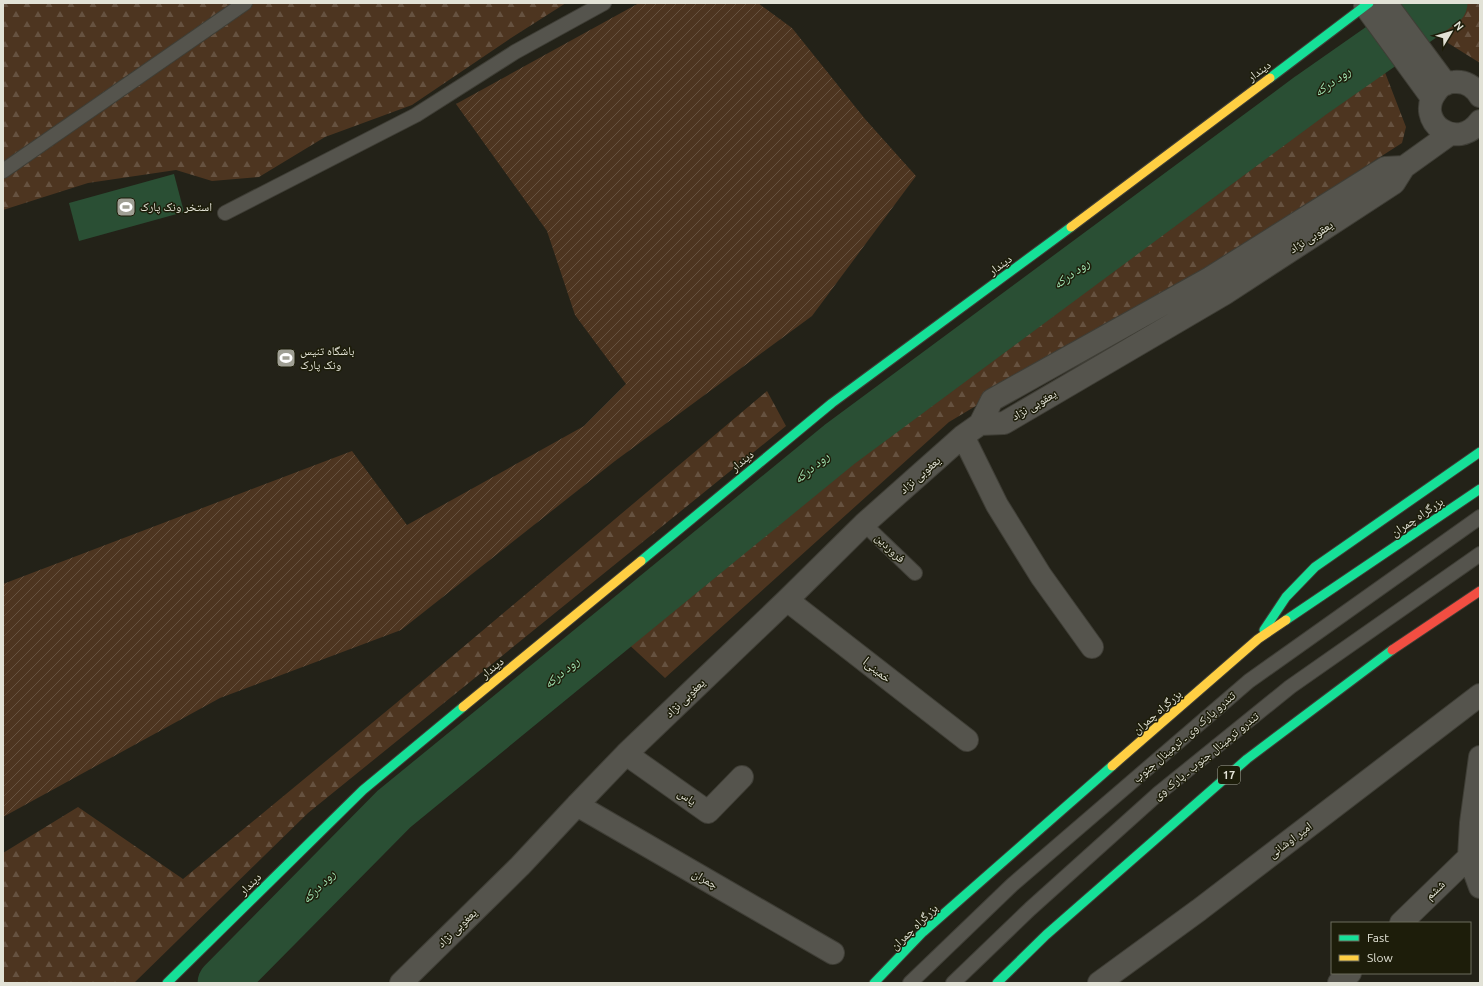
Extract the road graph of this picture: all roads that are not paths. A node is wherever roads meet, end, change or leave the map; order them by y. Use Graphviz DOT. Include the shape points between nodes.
graph roads {
  1 [pos="245,3"];
  2 [pos="604,3"];
  3 [pos="1367,5"];
  4 [pos="1388,16"];
  5 [pos="1439,91"];
  6 [pos="1480,96"];
  7 [pos="1480,121"];
  8 [pos="1450,134"];
  9 [pos="3,171"];
  10 [pos="225,213"];
  11 [pos="972,430"];
  12 [pos="1480,452"];
  13 [pos="1480,489"];
  14 [pos="1480,516"];
  15 [pos="864,524"];
  16 [pos="1480,554"];
  17 [pos="916,573"];
  18 [pos="1480,591"];
  19 [pos="787,600"];
  20 [pos="1258,639"];
  21 [pos="1092,647"];
  22 [pos="1480,695"];
  23 [pos="967,740"];
  24 [pos="626,754"];
  25 [pos="1479,771"];
  26 [pos="742,777"];
  27 [pos="576,805"];
  28 [pos="1469,857"];
  29 [pos="1480,887"];
  30 [pos="1402,922"];
  31 [pos="833,953"];
  32 [pos="1349,974"];
  33 [pos="167,983"];
  34 [pos="401,983"];
  35 [pos="874,983"];
  36 [pos="910,983"];
  37 [pos="953,983"];
  38 [pos="997,983"];
  39 [pos="1099,983"];
  40 [pos="1339,983"];
  1 -- 9 [label="lane"];
  2 -- 10 [label="lane" via="515,52 416,115"];
  3 -- 4 [label="street"];
  3 -- 33 [label="main road, دیندار" via="832,403 362,790"];
  4 -- 5 [label="street"];
  5 -- 6 [label="street" via="1459,81 1474,88"];
  5 -- 8 [label="street" via="1430,107 1431,116 1442,131"];
  7 -- 8 [label="street" via="1468,132"];
  8 -- 11 [label="street, یعقوبی نژاد" via="1404,167 1394,183 1224,294 1004,422"];
  11 -- 15 [label="street, یعغوبی نژاد"];
  11 -- 21 [label="street" via="997,505 1041,576"];
  12 -- 20 [label="main road" via="1316,567 1286,597"];
  13 -- 20 [label="main road, بزرگراه چمران"];
  14 -- 36 [label="lane, تندرو پارک وی ـ ترمینال جنوب" via="1249,681 1012,885"];
  15 -- 17 [label="lane, فروردین"];
  15 -- 19 [label="street, یعغوبی نژاد"];
  16 -- 37 [label="lane, تندرو ترمینال جنوب ـ پارک وی" via="1290,687 1165,789 1030,909"];
  18 -- 38 [label="main road, 17" via="1375,662 1247,759 1046,935"];
  19 -- 23 [label="street, lخمینی"];
  19 -- 24 [label="street, یعغوبی نژاد"];
  20 -- 35 [label="main road, بزرگراه چمران" via="923,932"];
  22 -- 39 [label="street, امیر اوشانی" via="1199,910"];
  24 -- 26 [label="street, یاس" via="708,812"];
  24 -- 27 [label="street, یعغوبی نژاد"];
  25 -- 28 [label="street"];
  27 -- 31 [label="street, چمران"];
  27 -- 34 [label="street, یعغوبی نژاد" via="520,866"];
  28 -- 29 [label="street"];
  28 -- 30 [label="street, ششم"];
  32 -- 40 [label="street"];
}
